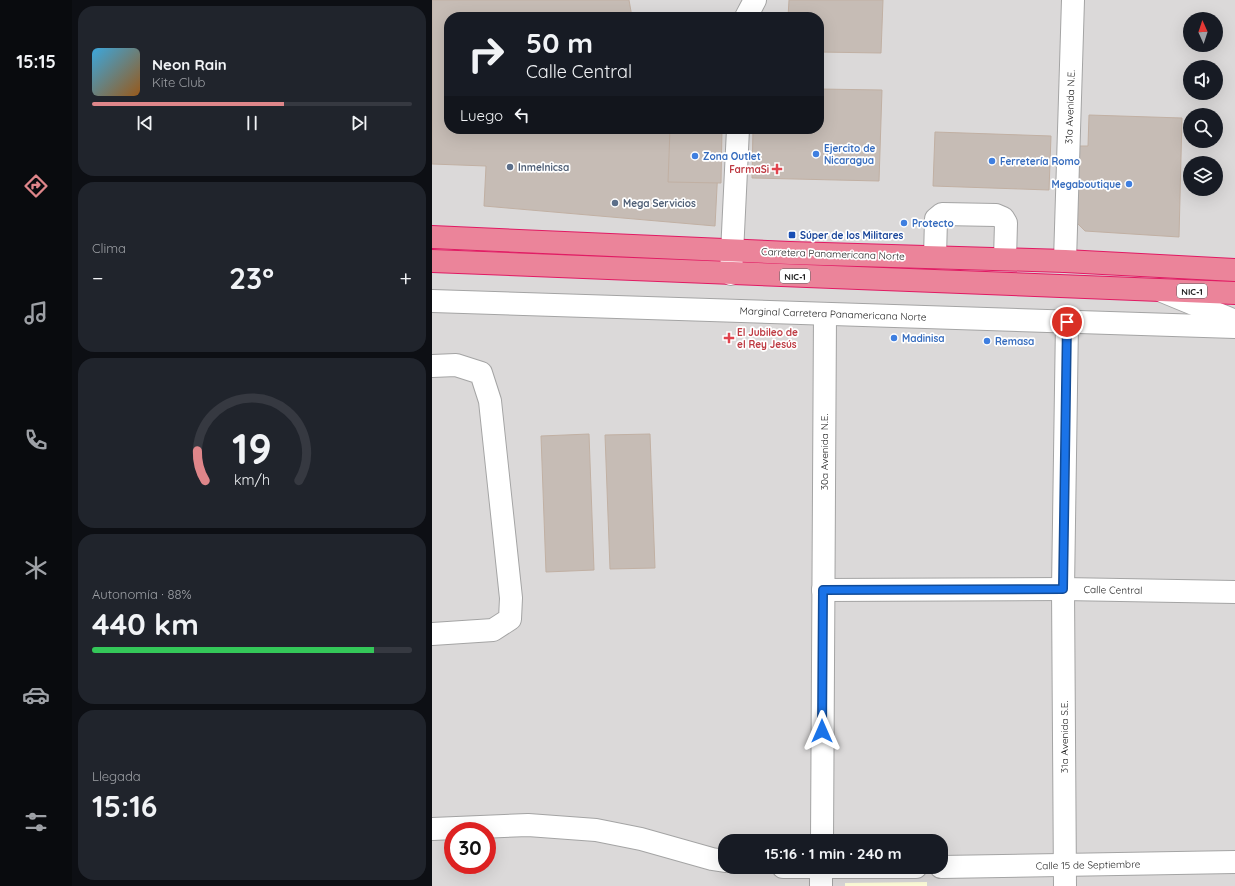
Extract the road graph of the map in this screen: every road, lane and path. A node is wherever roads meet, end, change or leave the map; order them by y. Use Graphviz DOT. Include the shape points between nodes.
graph roads {
  1 [pos="755,0"];
  2 [pos="1073,0"];
  3 [pos="749,12"];
  4 [pos="738,134"];
  5 [pos="432,237"];
  6 [pos="731,249"];
  7 [pos="935,257"];
  8 [pos="1005,259"];
  9 [pos="432,261"];
  10 [pos="1066,261"];
  11 [pos="1235,270"];
  12 [pos="731,274"];
  13 [pos="1159,290"];
  14 [pos="1235,293"];
  15 [pos="432,301"];
  16 [pos="825,314"];
  17 [pos="1235,321"];
  18 [pos="1067,322"];
  19 [pos="1235,327"];
  20 [pos="432,366"];
  21 [pos="1063,589"];
  22 [pos="823,590"];
  23 [pos="1235,592"];
  24 [pos="432,634"];
  25 [pos="432,829"];
  26 [pos="822,834"];
  27 [pos="718,860"];
  28 [pos="1235,862"];
  29 [pos="948,868"];
  30 [pos="821,874"];
  31 [pos="1065,876"];
  32 [pos="821,886"];
  1 -- 3 [label="street"];
  2 -- 10 [label="street, 31a Avenida N.E."];
  4 -- 6 [label="street"];
  5 -- 6 [label="highway, Carretera Panamericana Norte"];
  6 -- 7 [label="highway, Carretera Panamericana Norte"];
  6 -- 12 [label="street"];
  7 -- 8 [label="highway, Carretera Panamericana Norte"];
  7 -- 8 [label="street" via="936,220 942,214 996,214 1006,223"];
  8 -- 10 [label="highway, Carretera Panamericana Norte"];
  9 -- 12 [label="highway, NIC-1"];
  10 -- 11 [label="highway, Carretera Panamericana Norte"];
  12 -- 13 [label="highway, NIC-1"];
  13 -- 14 [label="highway, NIC-1"];
  13 -- 17 [label="street"];
  15 -- 16 [label="street, Marginal Carretera Panamericana Norte"];
  16 -- 18 [label="street, Marginal Carretera Panamericana Norte"];
  16 -- 22 [label="street, 30a Avenida N.E."];
  18 -- 19 [label="street, Marginal Carretera Panamericana Norte"];
  18 -- 21 [label="street"];
  20 -- 24 [label="street" via="456,365 481,373 490,401 511,598 510,620 493,630"];
  21 -- 22 [label="street, Calle Central"];
  21 -- 23 [label="street, Calle Central"];
  21 -- 31 [label="street, 31a Avenida S.E."];
  22 -- 26 [label="street, 30a Avenida N.E."];
  25 -- 27 [label="street" via="528,825 596,830"];
  28 -- 31 [label="street, Calle 15 de Septiembre"];
  29 -- 31 [label="street, Calle 15 de Septiembre"];
  30 -- 32 [label="street"];
}
